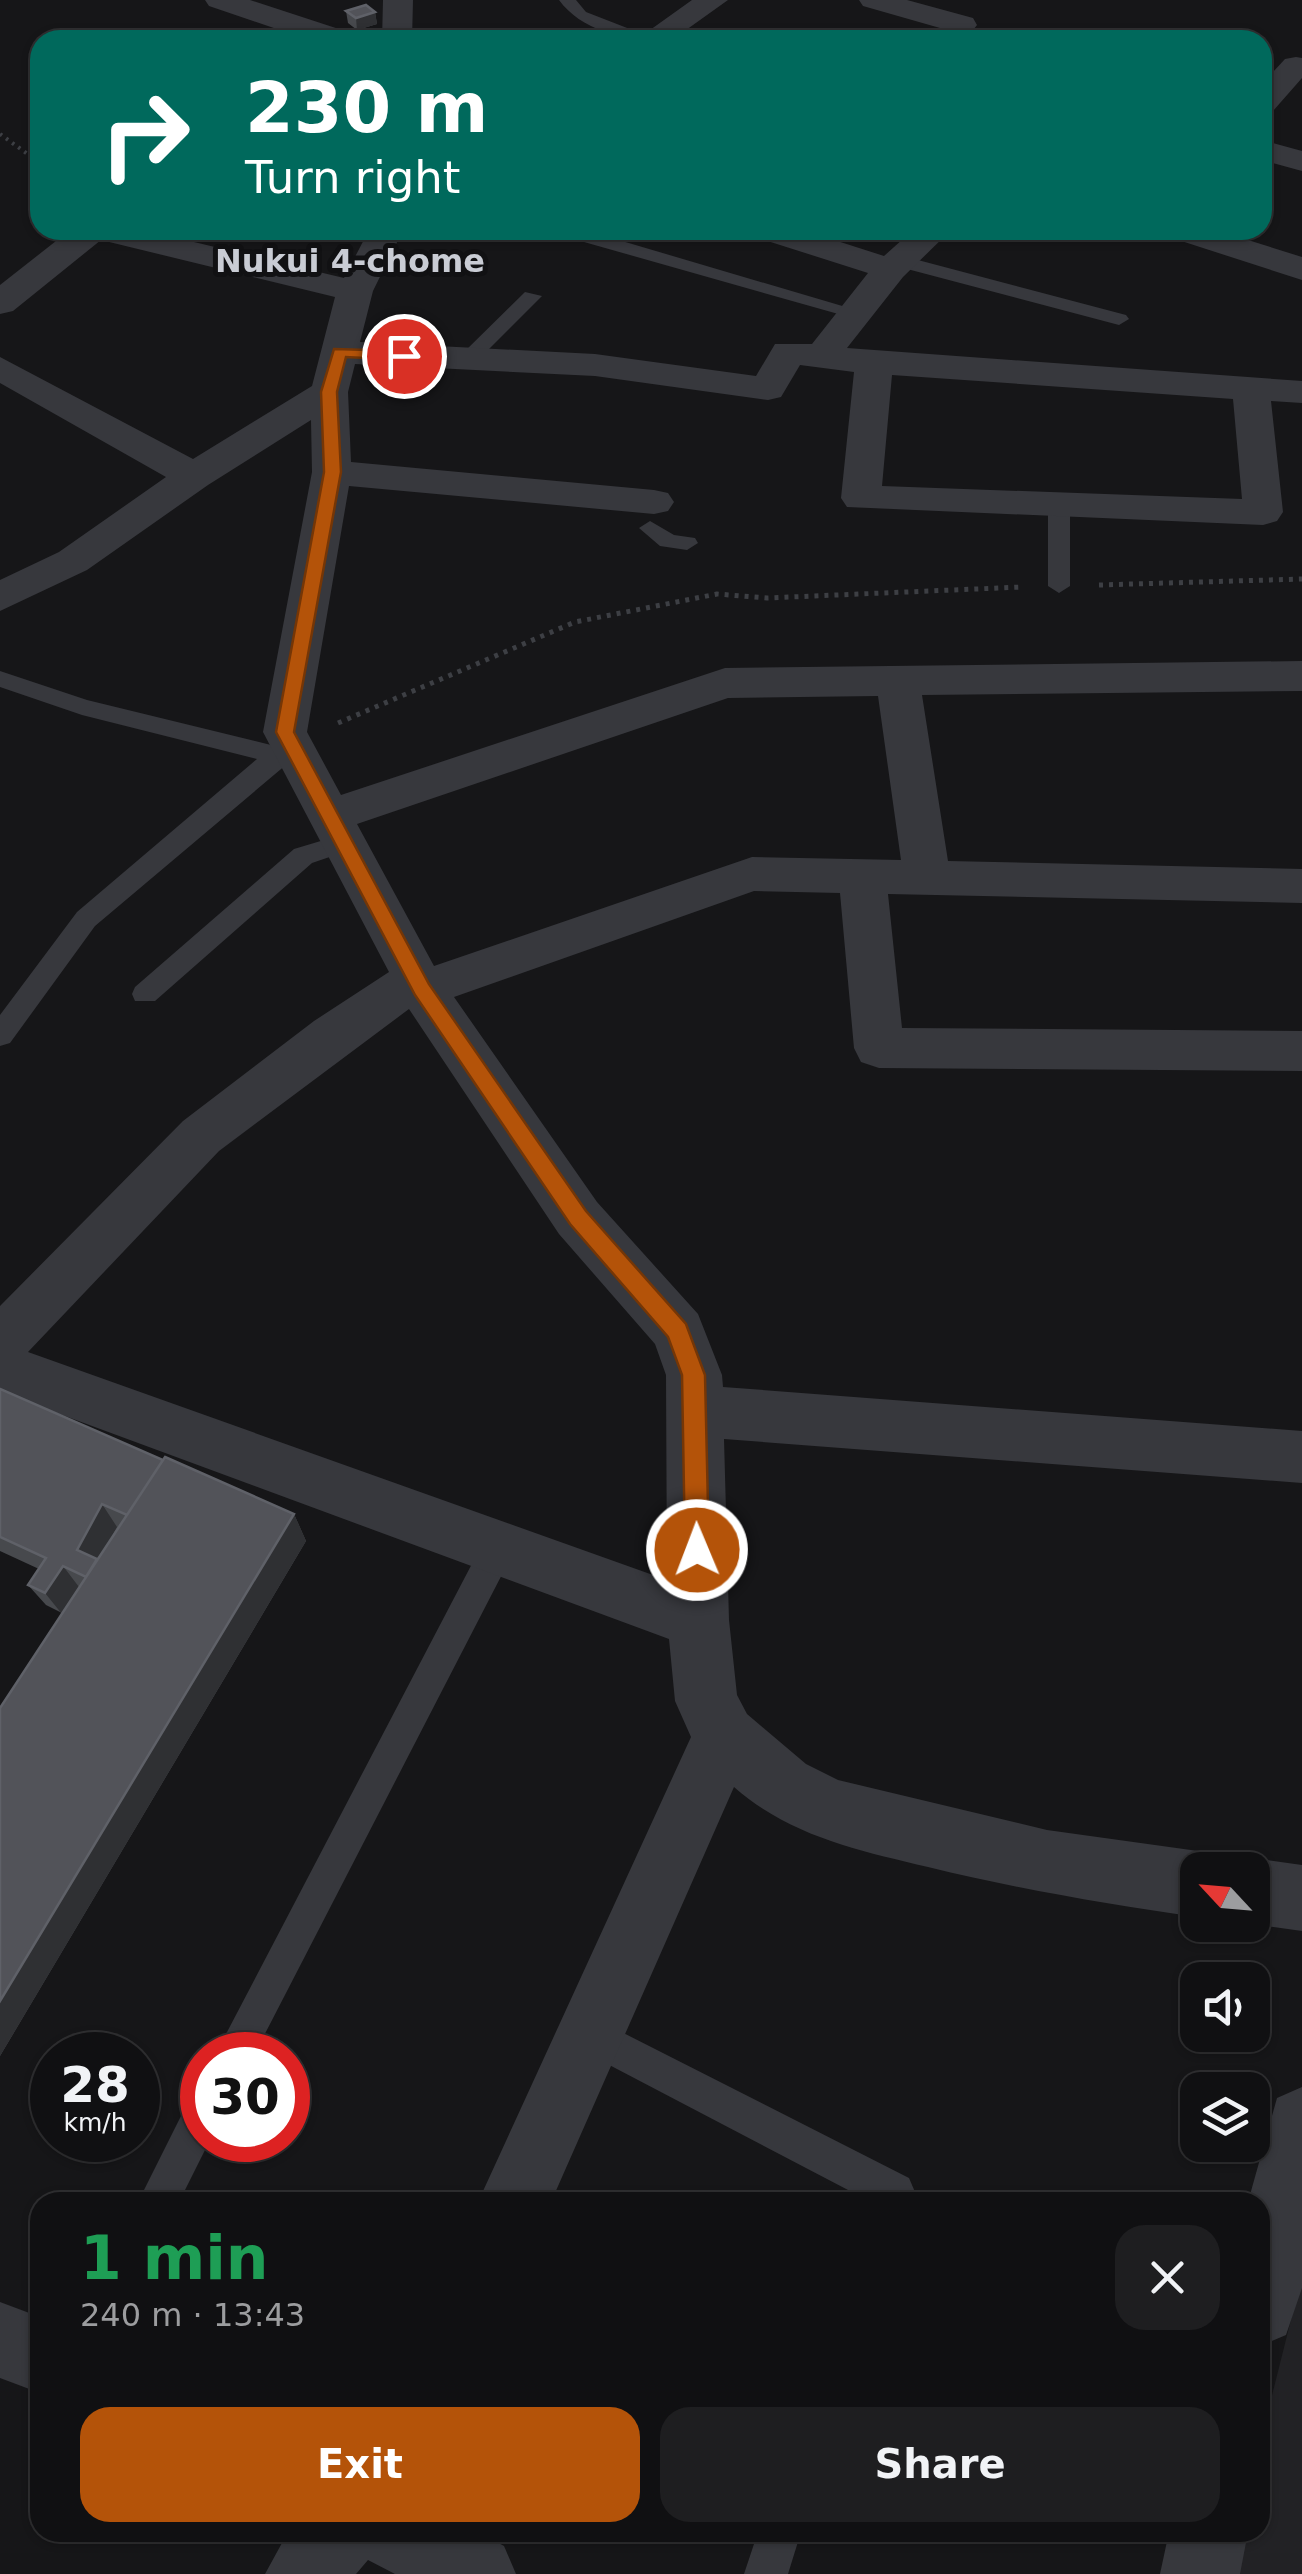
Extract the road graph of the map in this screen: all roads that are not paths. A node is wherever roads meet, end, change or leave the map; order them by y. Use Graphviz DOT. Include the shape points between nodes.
graph roads {
  1 [pos="220,0"];
  2 [pos="398,0"];
  3 [pos="567,0"];
  4 [pos="712,0"];
  5 [pos="874,0"];
  6 [pos="310,30"];
  7 [pos="397,30"];
  8 [pos="627,30"];
  9 [pos="670,30"];
  10 [pos="957,30"];
  11 [pos="1272,60"];
  12 [pos="1299,67"];
  13 [pos="1272,94"];
  14 [pos="1272,153"];
  15 [pos="1302,161"];
  16 [pos="79,240"];
  17 [pos="135,240"];
  18 [pos="381,240"];
  19 [pos="598,240"];
  20 [pos="803,240"];
  21 [pos="923,240"];
  22 [pos="1212,240"];
  23 [pos="894,265"];
  24 [pos="1302,269"];
  25 [pos="355,291"];
  26 [pos="532,296"];
  27 [pos="0,303"];
  28 [pos="856,313"];
  29 [pos="1120,319"];
  30 [pos="822,356"];
  31 [pos="468,359"];
  32 [pos="874,362"];
  33 [pos="0,368"];
  34 [pos="334,372"];
  35 [pos="1251,388"];
  36 [pos="1302,392"];
  37 [pos="332,472"];
  38 [pos="194,476"];
  39 [pos="656,500"];
  40 [pos="1059,504"];
  41 [pos="687,543"];
  42 [pos="1059,586"];
  43 [pos="0,597"];
  44 [pos="1302,676"];
  45 [pos="0,679"];
  46 [pos="898,681"];
  47 [pos="287,749"];
  48 [pos="337,829"];
  49 [pos="862,876"];
  50 [pos="927,878"];
  51 [pos="1302,886"];
  52 [pos="419,984"];
  53 [pos="145,994"];
  54 [pos="0,1035"];
  55 [pos="1302,1051"];
  56 [pos="0,1343"];
  57 [pos="0,1367"];
  58 [pos="694,1411"];
  59 [pos="1302,1458"];
  60 [pos="498,1548"];
  61 [pos="698,1620"];
  62 [pos="724,1736"];
  63 [pos="1180,1881"];
  64 [pos="1270,1894"];
  65 [pos="1302,1898"];
  66 [pos="246,2032"];
  67 [pos="588,2034"];
  68 [pos="1302,2123"];
  69 [pos="180,2159"];
  70 [pos="163,2192"];
  71 [pos="518,2192"];
  72 [pos="895,2192"];
  73 [pos="1270,2265"];
  74 [pos="0,2340"];
  75 [pos="30,2350"];
  76 [pos="332,2542"];
  77 [pos="415,2542"];
  78 [pos="777,2542"];
  79 [pos="1208,2542"];
  80 [pos="305,2574"];
  81 [pos="476,2574"];
  82 [pos="766,2574"];
  83 [pos="1200,2574"];
  1 -- 6 [label="street"];
  2 -- 7 [label="street"];
  3 -- 8 [label="lane" via="580,16"];
  4 -- 9 [label="street"];
  5 -- 10 [label="street" via="962,25"];
  11 -- 12 [label="street"];
  12 -- 13 [label="street"];
  14 -- 15 [label="street"];
  16 -- 27 [label="street"];
  17 -- 25 [label="street"];
  18 -- 25 [label="street"];
  19 -- 28 [label="lane"];
  20 -- 23 [label="street"];
  21 -- 23 [label="street"];
  22 -- 24 [label="street"];
  23 -- 28 [label="street"];
  23 -- 29 [label="lane"];
  25 -- 34 [label="street"];
  26 -- 31 [label="lane"];
  28 -- 30 [label="street"];
  30 -- 31 [label="street" via="788,352 768,389 595,366"];
  30 -- 32 [label="street"];
  31 -- 34 [label="street"];
  32 -- 35 [label="street"];
  32 -- 40 [label="street" via="861,498"];
  33 -- 38 [label="street"];
  34 -- 37 [label="street"];
  34 -- 38 [label="street"];
  35 -- 36 [label="street"];
  35 -- 40 [label="street" via="1263,512"];
  37 -- 39 [label="street"];
  37 -- 47 [label="street"];
  38 -- 43 [label="street" via="73,561"];
  39 -- 41 [label="lane" via="668,541"];
  40 -- 42 [label="lane"];
  44 -- 46 [label="street"];
  45 -- 47 [label="lane" via="82,707"];
  46 -- 48 [label="street" via="725,683"];
  46 -- 50 [label="street"];
  47 -- 48 [label="street"];
  47 -- 54 [label="lane" via="86,919"];
  48 -- 52 [label="street"];
  48 -- 53 [label="lane"];
  49 -- 50 [label="street"];
  49 -- 52 [label="street" via="752,874"];
  49 -- 55 [label="street" via="879,1048"];
  50 -- 51 [label="street"];
  52 -- 56 [label="street" via="332,1035 202,1136"];
  52 -- 58 [label="street" via="578,1218 678,1331 694,1375"];
  57 -- 60 [label="street"];
  58 -- 59 [label="street"];
  58 -- 61 [label="street"];
  60 -- 61 [label="street"];
  60 -- 66 [label="lane"];
  61 -- 62 [label="street" via="706,1701"];
  62 -- 63 [label="street" via="784,1787 832,1812 1047,1863"];
  62 -- 67 [label="street"];
  64 -- 65 [label="street"];
  67 -- 71 [label="street"];
  67 -- 72 [label="lane"];
  68 -- 73 [label="street"];
  69 -- 70 [label="lane"];
  74 -- 75 [label="street"];
  76 -- 80 [label="street"];
  77 -- 81 [label="street"];
  78 -- 82 [label="lane"];
  79 -- 83 [label="street"];
}
